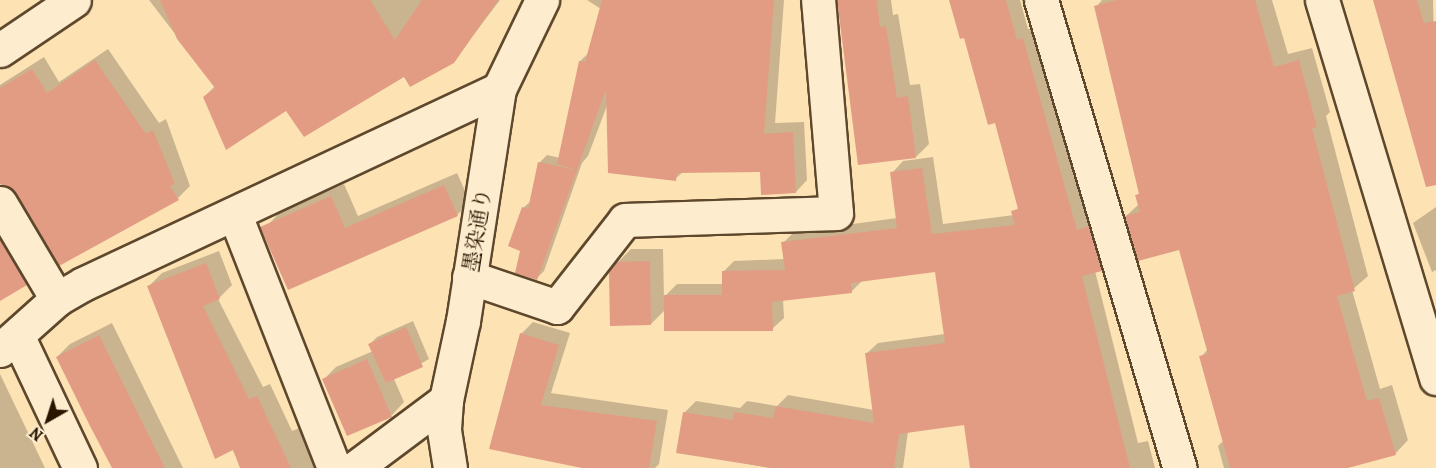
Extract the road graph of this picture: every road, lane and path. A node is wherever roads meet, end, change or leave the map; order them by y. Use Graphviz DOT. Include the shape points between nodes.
graph roads {
  1 [pos="74,0"];
  2 [pos="542,0"];
  3 [pos="818,0"];
  4 [pos="1041,0"];
  5 [pos="1322,0"];
  6 [pos="0,50"];
  7 [pos="499,89"];
  8 [pos="0,203"];
  9 [pos="235,215"];
  10 [pos="469,277"];
  11 [pos="57,299"];
  12 [pos="1429,328"];
  13 [pos="9,343"];
  14 [pos="1436,378"];
  15 [pos="446,400"];
  16 [pos="80,468"];
  17 [pos="334,468"];
  18 [pos="355,468"];
  19 [pos="450,468"];
  20 [pos="1180,468"];
  1 -- 6 [label="street"];
  2 -- 7 [label="street, 墨染通り"];
  3 -- 10 [label="street" via="836,213 625,220 557,307"];
  4 -- 20 [label="street"];
  5 -- 12 [label="street"];
  7 -- 9 [label="street"];
  7 -- 10 [label="street, 墨染通り"];
  8 -- 11 [label="street"];
  9 -- 11 [label="street"];
  9 -- 17 [label="street"];
  10 -- 15 [label="street, 墨染通り"];
  11 -- 13 [label="street"];
  12 -- 14 [label="street"];
  13 -- 16 [label="street"];
  15 -- 18 [label="street"];
  15 -- 19 [label="street, 墨染通り" via="444,429"];
}
